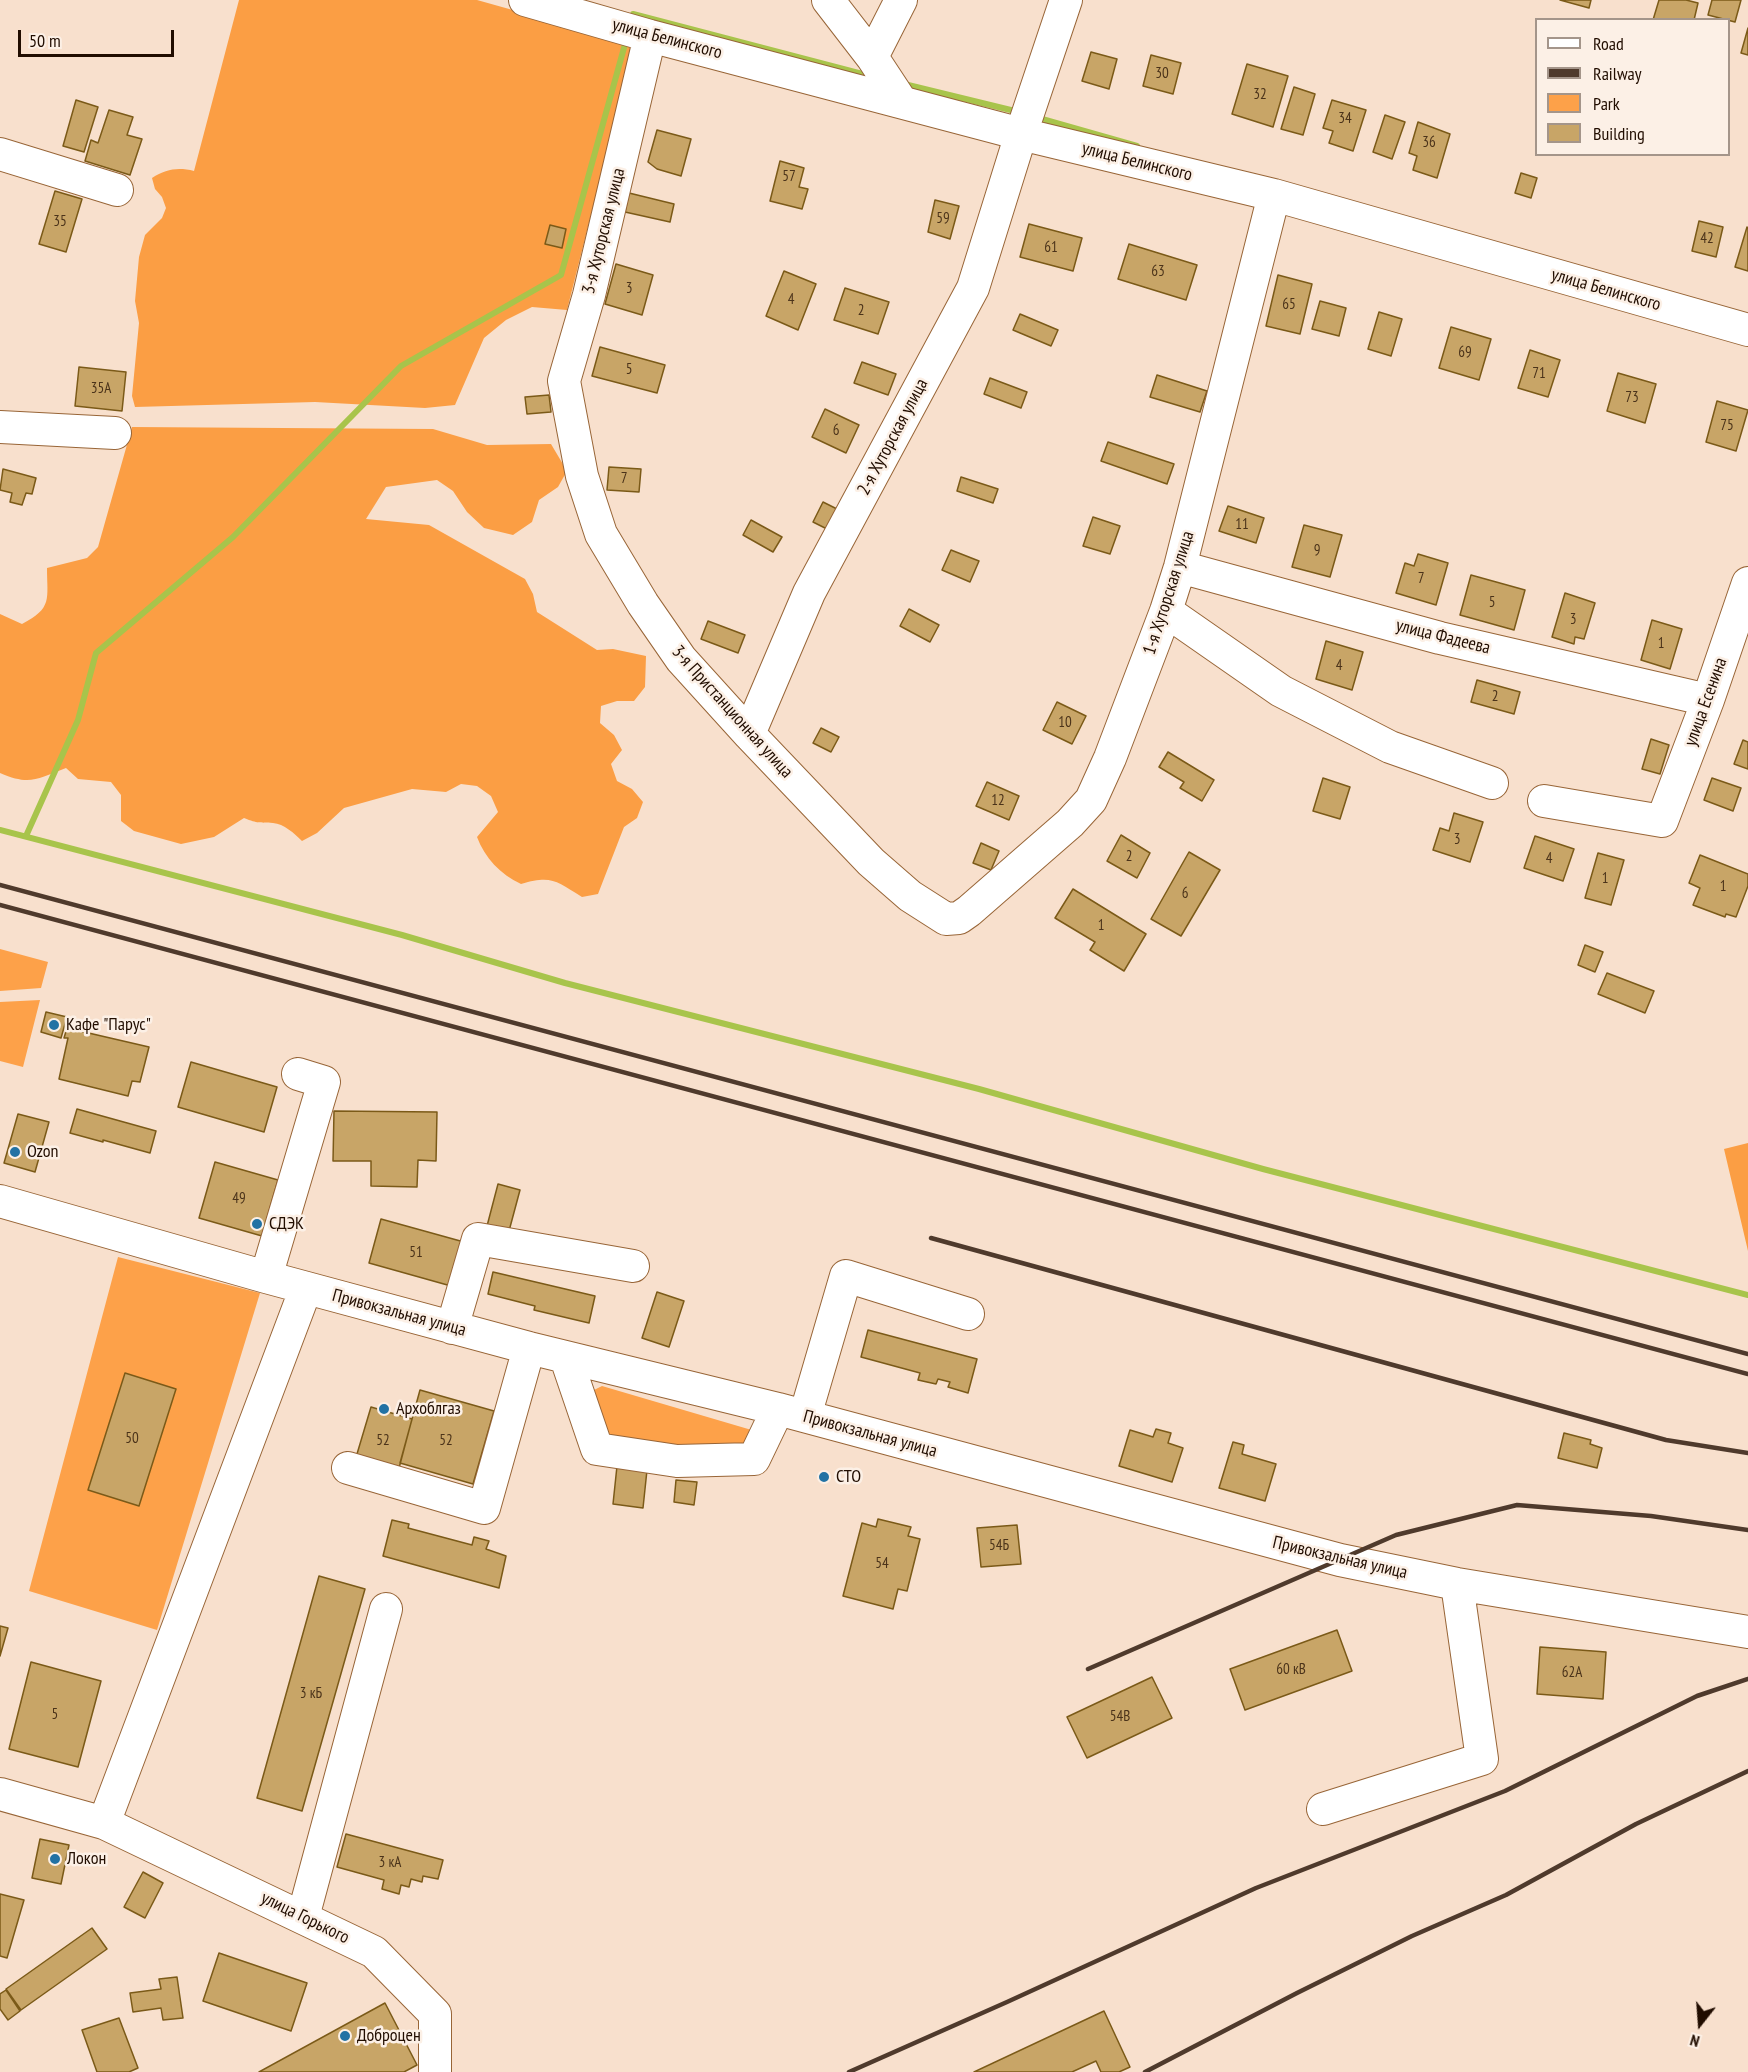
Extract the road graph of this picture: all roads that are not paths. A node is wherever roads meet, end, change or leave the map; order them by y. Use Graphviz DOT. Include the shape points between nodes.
graph roads {
  1 [pos="525,0"];
  2 [pos="828,0"];
  3 [pos="901,0"];
  4 [pos="1066,0"];
  5 [pos="650,36"];
  6 [pos="872,57"];
  7 [pos="901,101"];
  8 [pos="1021,134"];
  9 [pos="0,154"];
  10 [pos="117,190"];
  11 [pos="1274,195"];
  12 [pos="1748,330"];
  13 [pos="572,425"];
  14 [pos="0,427"];
  15 [pos="115,433"];
  16 [pos="1180,567"];
  17 [pos="1748,583"];
  18 [pos="1166,611"];
  19 [pos="1708,700"];
  20 [pos="749,734"];
  21 [pos="1492,783"];
  22 [pos="1544,801"];
  23 [pos="946,918"];
  24 [pos="298,1074"];
  25 [pos="0,1201"];
  26 [pos="633,1266"];
  27 [pos="266,1277"];
  28 [pos="306,1288"];
  29 [pos="968,1314"];
  30 [pos="452,1328"];
  31 [pos="566,1358"];
  32 [pos="517,1365"];
  33 [pos="791,1413"];
  34 [pos="348,1468"];
  35 [pos="1457,1584"];
  36 [pos="386,1609"];
  37 [pos="1748,1632"];
  38 [pos="1,1798"];
  39 [pos="1323,1809"];
  40 [pos="104,1823"];
  41 [pos="303,1917"];
  42 [pos="435,2072"];
  1 -- 5 [label="street, улица Белинского"];
  2 -- 6 [label="street"];
  3 -- 6 [label="street"];
  4 -- 8 [label="street, 2-я Хуторская улица"];
  5 -- 7 [label="street, улица Белинского"];
  5 -- 13 [label="street, 3-я Хуторская улица" via="589,295 564,381"];
  6 -- 7 [label="street"];
  7 -- 8 [label="street, улица Белинского"];
  8 -- 11 [label="street, улица Белинского"];
  8 -- 20 [label="street, 2-я Хуторская улица" via="973,288 809,593"];
  9 -- 10 [label="street"];
  11 -- 12 [label="street, улица Белинского"];
  11 -- 16 [label="street, 1-я Хуторская улица"];
  13 -- 20 [label="street, 3-я Пристанционная улица" via="582,476 601,534 681,659"];
  14 -- 15 [label="street"];
  16 -- 18 [label="street, 1-я Хуторская улица"];
  16 -- 19 [label="street, улица Фадеева" via="1440,638"];
  17 -- 19 [label="street, улица Есенина"];
  18 -- 21 [label="street" via="1281,691 1390,747"];
  18 -- 23 [label="street, 1-я Хуторская улица" via="1091,800 969,911 959,918"];
  19 -- 22 [label="street, улица Есенина" via="1662,821"];
  20 -- 23 [label="street, 3-я Пристанционная улица" via="872,862 910,896"];
  24 -- 27 [label="street" via="324,1082"];
  25 -- 27 [label="street, Привокзальная улица"];
  26 -- 30 [label="street" via="478,1239"];
  27 -- 28 [label="street, Привокзальная улица"];
  28 -- 30 [label="street, Привокзальная улица"];
  28 -- 40 [label="street"];
  29 -- 33 [label="street" via="846,1276"];
  30 -- 32 [label="street, Привокзальная улица"];
  31 -- 32 [label="street, Привокзальная улица"];
  31 -- 33 [label="street, Привокзальная улица"];
  31 -- 33 [label="street" via="597,1449 677,1461 754,1459"];
  32 -- 34 [label="street" via="484,1508"];
  33 -- 35 [label="street, Привокзальная улица" via="1340,1560"];
  35 -- 37 [label="street, Привокзальная улица"];
  35 -- 39 [label="street" via="1482,1759"];
  36 -- 41 [label="street"];
  38 -- 40 [label="street, улица Горького"];
  40 -- 41 [label="street, улица Горького"];
  41 -- 42 [label="street, улица Горького" via="374,1952 435,2014"];
}
